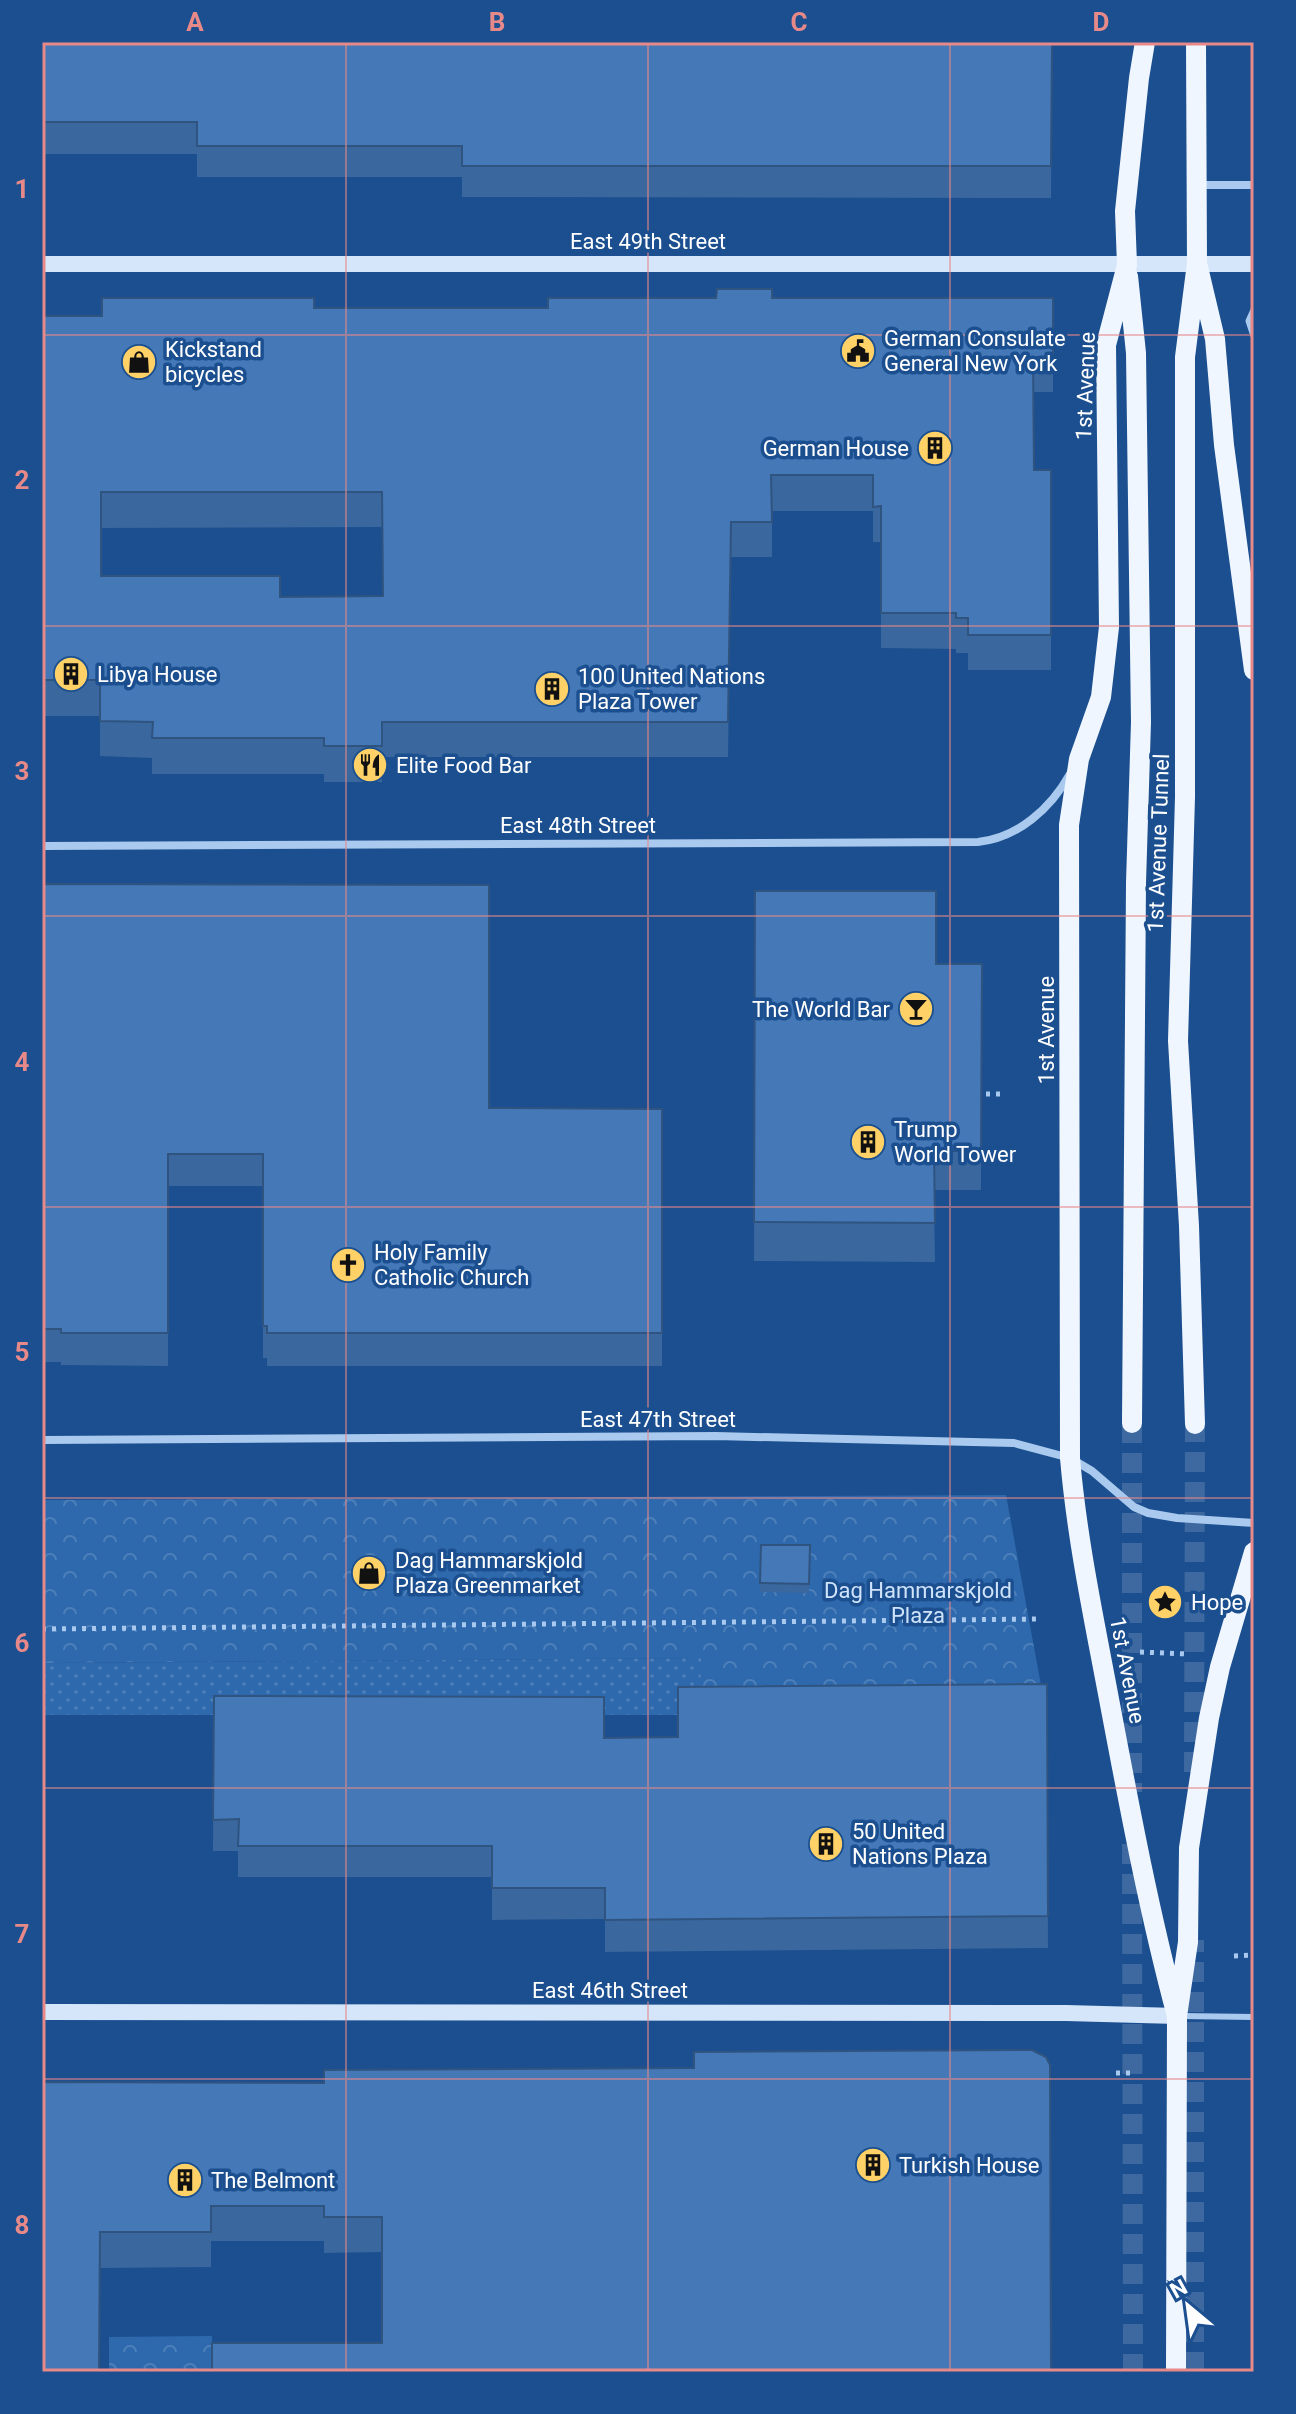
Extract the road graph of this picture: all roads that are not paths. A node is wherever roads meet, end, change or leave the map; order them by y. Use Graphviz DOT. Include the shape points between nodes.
graph roads {
  1 [pos="1145,42"];
  2 [pos="1196,42"];
  3 [pos="1195,185"];
  4 [pos="1254,185"];
  5 [pos="1197,263"];
  6 [pos="42,264"];
  7 [pos="1254,264"];
  8 [pos="1127,265"];
  9 [pos="1254,310"];
  10 [pos="1254,336"];
  11 [pos="1254,670"];
  12 [pos="1079,759"];
  13 [pos="42,846"];
  14 [pos="1132,1423"];
  15 [pos="1195,1424"];
  16 [pos="42,1440"];
  17 [pos="1070,1458"];
  18 [pos="1254,1523"];
  19 [pos="1254,1552"];
  20 [pos="42,2012"];
  21 [pos="1177,2016"];
  22 [pos="1254,2017"];
  23 [pos="1176,2372"];
  1 -- 8 [label="main road, 1st Avenue" via="1125,211"];
  2 -- 3 [label="main road"];
  3 -- 4 [label="street"];
  3 -- 5 [label="main road"];
  5 -- 7 [label="main road, East 49th Street"];
  5 -- 8 [label="main road, East 49th Street"];
  5 -- 11 [label="main road" via="1215,339"];
  5 -- 15 [label="main road, 1st Avenue Tunnel" via="1185,357 1185,781 1178,1026"];
  6 -- 8 [label="main road, East 49th Street"];
  8 -- 12 [label="main road, 1st Avenue" via="1106,345 1109,627 1101,697"];
  8 -- 14 [label="main road, 1st Avenue Tunnel" via="1136,353 1141,722"];
  9 -- 10 [label="street" via="1249,321"];
  12 -- 13 [label="street, East 48th Street" via="1061,790 1038,813 997,840 978,842"];
  12 -- 17 [label="main road, 1st Avenue" via="1069,825"];
  16 -- 17 [label="street, East 47th Street" via="716,1436 1014,1443"];
  17 -- 18 [label="street, East 47th Street" via="1148,1513"];
  17 -- 21 [label="main road, 1st Avenue" via="1076,1523 1122,1772"];
  19 -- 21 [label="main road, 1st Avenue" via="1220,1667 1197,1782 1189,1848 1188,1942"];
  20 -- 21 [label="main road, East 46th Street"];
  21 -- 22 [label="lane"];
  21 -- 23 [label="main road, 1st Avenue"];
}
